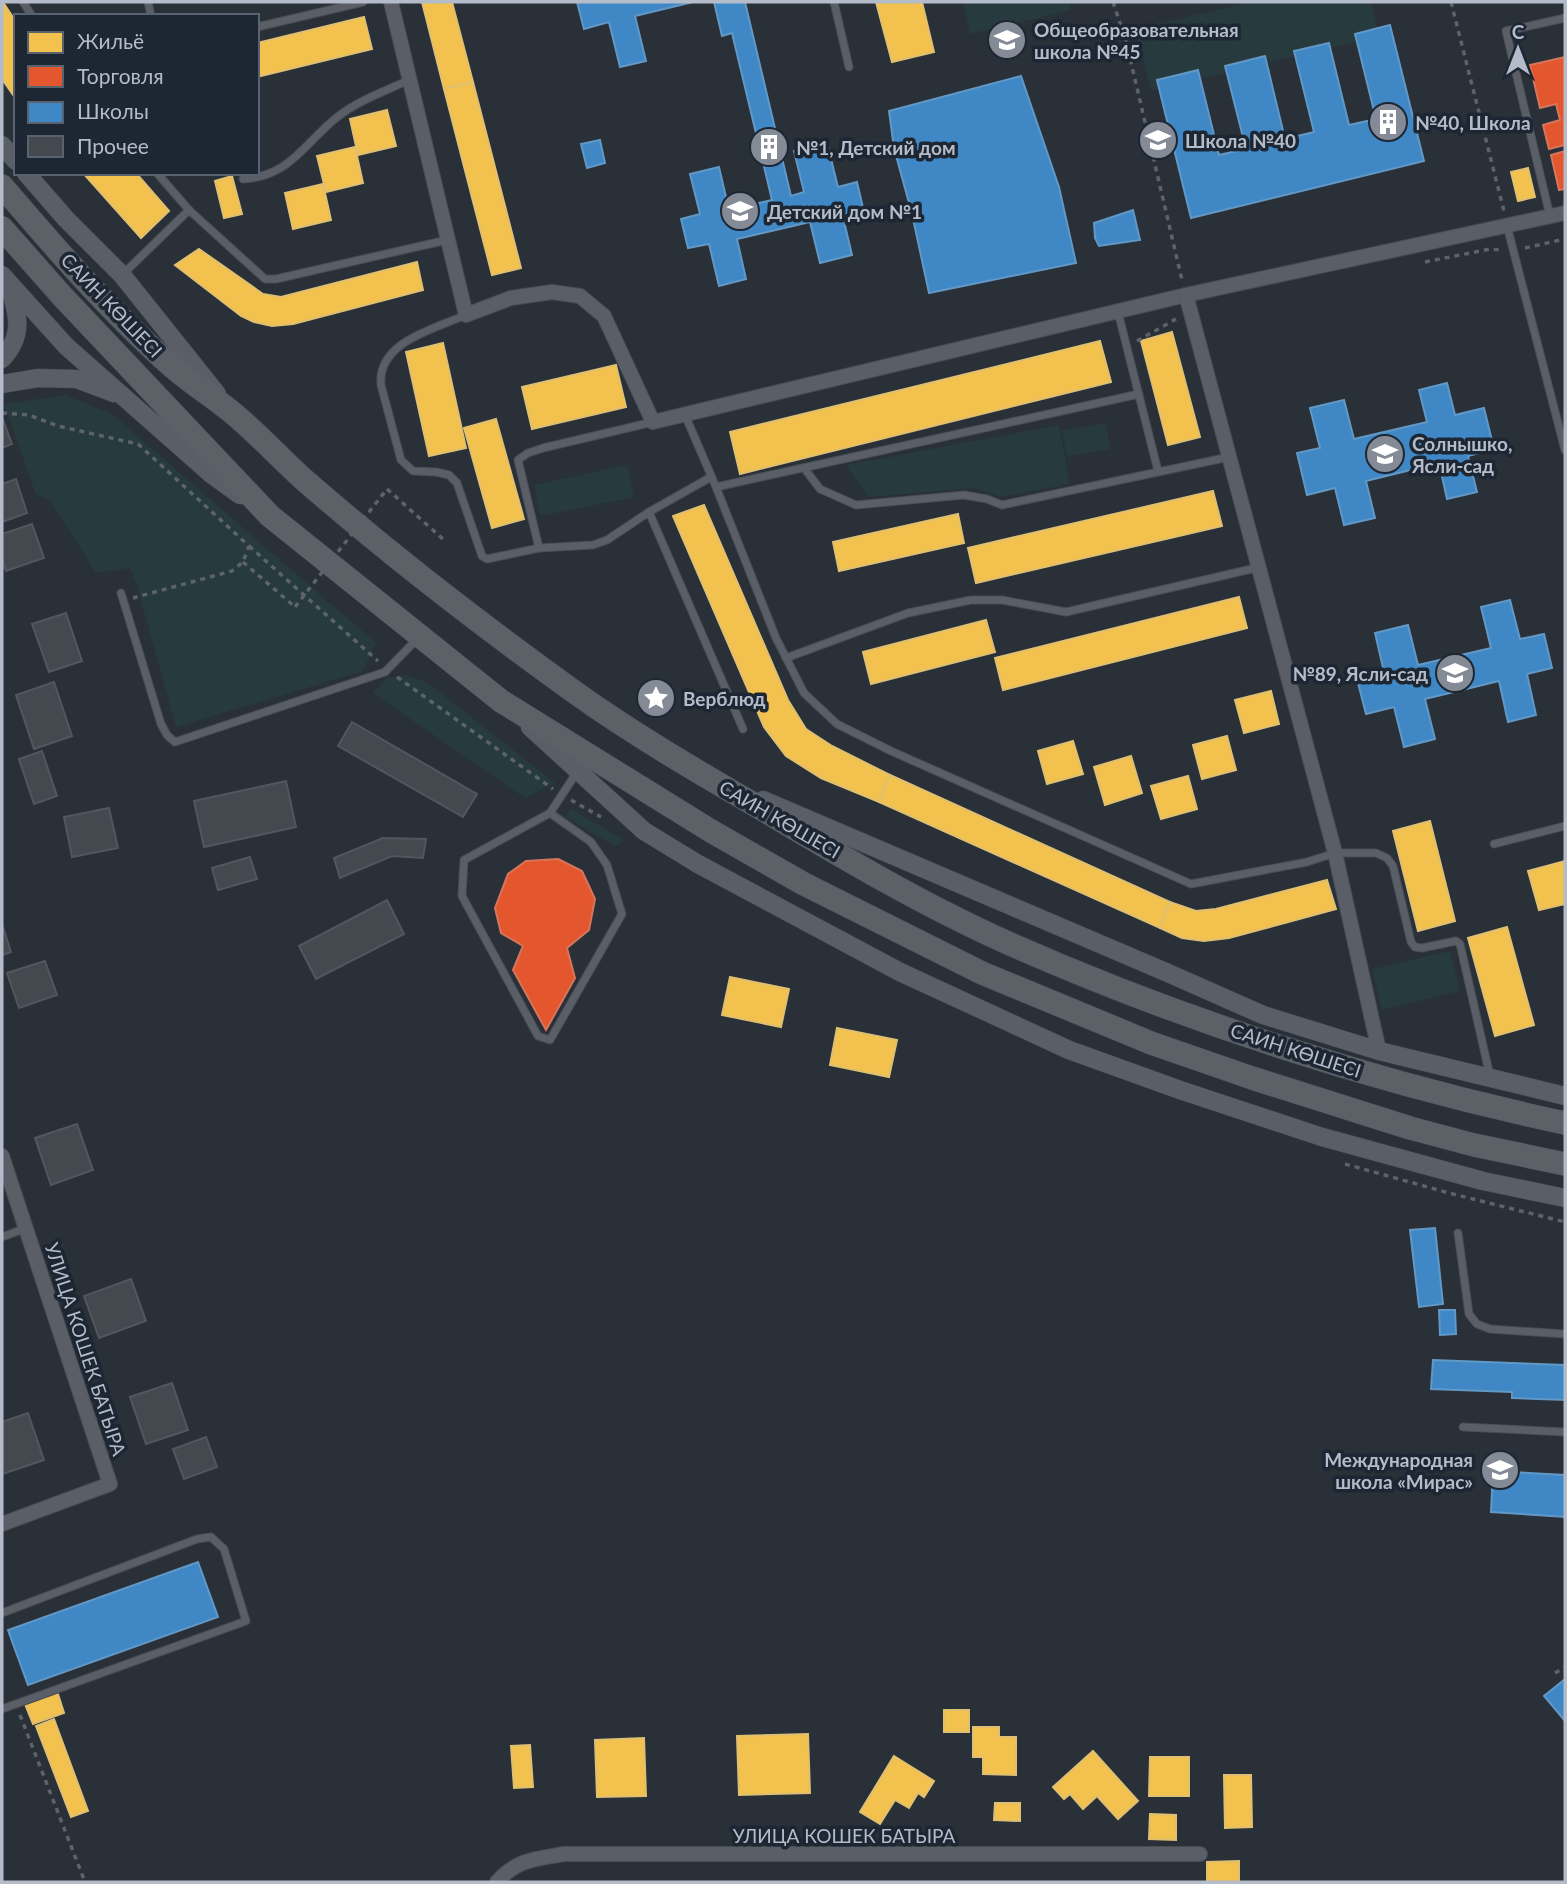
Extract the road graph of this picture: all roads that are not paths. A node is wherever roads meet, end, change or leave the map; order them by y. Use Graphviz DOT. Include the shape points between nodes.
graph roads {
  1 [pos="363,2"];
  2 [pos="391,2"];
  3 [pos="834,2"];
  4 [pos="1565,18"];
  5 [pos="259,27"];
  6 [pos="849,67"];
  7 [pos="410,80"];
  8 [pos="2,145"];
  9 [pos="14,159"];
  10 [pos="28,175"];
  11 [pos="159,175"];
  12 [pos="243,179"];
  13 [pos="2,186"];
  14 [pos="189,210"];
  15 [pos="1565,213"];
  16 [pos="1550,216"];
  17 [pos="1507,226"];
  18 [pos="2,228"];
  19 [pos="447,240"];
  20 [pos="122,275"];
  21 [pos="6,279"];
  22 [pos="1188,302"];
  23 [pos="1118,311"];
  24 [pos="466,315"];
  25 [pos="2,359"];
  26 [pos="2,384"];
  27 [pos="1139,394"];
  28 [pos="127,397"];
  29 [pos="233,413"];
  30 [pos="685,415"];
  31 [pos="653,422"];
  32 [pos="1565,450"];
  33 [pos="1229,457"];
  34 [pos="804,468"];
  35 [pos="1158,471"];
  36 [pos="711,477"];
  37 [pos="716,487"];
  38 [pos="649,512"];
  39 [pos="270,516"];
  40 [pos="539,548"];
  41 [pos="1260,567"];
  42 [pos="122,597"];
  43 [pos="419,637"];
  44 [pos="786,658"];
  45 [pos="501,701"];
  46 [pos="743,729"];
  47 [pos="578,771"];
  48 [pos="702,774"];
  49 [pos="550,813"];
  50 [pos="1565,826"];
  51 [pos="1494,844"];
  52 [pos="1335,853"];
  53 [pos="1379,1051"];
  54 [pos="1491,1079"];
  55 [pos="1565,1096"];
  56 [pos="1565,1123"];
  57 [pos="2,1156"];
  58 [pos="1565,1164"];
  59 [pos="1565,1198"];
  60 [pos="26,1228"];
  61 [pos="1458,1233"];
  62 [pos="2,1237"];
  63 [pos="1565,1334"];
  64 [pos="1463,1427"];
  65 [pos="1565,1432"];
  66 [pos="2,1524"];
  67 [pos="2,1613"];
  68 [pos="2,1709"];
  69 [pos="1200,1854"];
  70 [pos="498,1882"];
  1 -- 5 [label="lane"];
  2 -- 7 [label="street"];
  3 -- 6 [label="lane"];
  4 -- 16 [label="lane" via="1506,31"];
  7 -- 12 [label="lane" via="336,117 290,162 270,173"];
  7 -- 19 [label="street"];
  8 -- 9 [label="street"];
  10 -- 20 [label="street"];
  11 -- 14 [label="lane"];
  13 -- 29 [label="main road, САИН КӨШЕСІ" via="117,313 176,370"];
  14 -- 19 [label="lane" via="265,279"];
  14 -- 20 [label="lane"];
  15 -- 16 [label="street"];
  16 -- 17 [label="street"];
  17 -- 22 [label="street"];
  17 -- 32 [label="lane"];
  18 -- 39 [label="main road, САИН КӨШЕСІ"];
  19 -- 24 [label="street"];
  20 -- 29 [label="street"];
  21 -- 25 [label="street" via="19,331"];
  21 -- 28 [label="street" via="66,346"];
  22 -- 23 [label="street"];
  22 -- 33 [label="street"];
  23 -- 27 [label="lane"];
  23 -- 30 [label="street"];
  24 -- 31 [label="street" via="511,298 552,292 580,296 604,316"];
  24 -- 40 [label="lane" via="405,342 387,357 380,372 401,460 413,471 449,475 457,483 486,559"];
  26 -- 28 [label="street" via="38,378 78,379"];
  27 -- 34 [label="lane"];
  27 -- 35 [label="lane"];
  28 -- 39 [label="street" via="211,474"];
  29 -- 48 [label="main road, САИН КӨШЕСІ" via="302,477 475,618 576,693"];
  30 -- 31 [label="street"];
  30 -- 36 [label="lane"];
  31 -- 40 [label="lane" via="543,448 518,460"];
  33 -- 35 [label="lane"];
  33 -- 41 [label="street"];
  34 -- 35 [label="lane" via="820,489 856,505 964,495 1002,505"];
  34 -- 37 [label="lane"];
  36 -- 37 [label="lane"];
  36 -- 38 [label="lane"];
  37 -- 44 [label="lane"];
  38 -- 40 [label="lane" via="593,545"];
  38 -- 46 [label="lane"];
  39 -- 43 [label="main road, САИН КӨШЕСІ"];
  41 -- 44 [label="lane" via="1066,612 1002,600 971,600 908,613"];
  41 -- 52 [label="street"];
  42 -- 43 [label="lane" via="161,724 176,743 385,672"];
  43 -- 45 [label="main road, САИН КӨШЕСІ"];
  44 -- 52 [label="lane" via="804,693 837,724 1191,884"];
  45 -- 47 [label="street, САИН КӨШЕСІ"];
  45 -- 58 [label="main road, САИН КӨШЕСІ" via="804,884 982,973 1252,1078 1410,1128"];
  47 -- 49 [label="lane"];
  47 -- 59 [label="street, САИН КӨШЕСІ" via="644,831 698,864 900,972 1069,1050 1322,1137"];
  48 -- 53 [label="street, САИН КӨШЕСІ" via="1263,1015"];
  48 -- 56 [label="main road, САИН КӨШЕСІ" via="890,884 1104,984 1360,1071"];
  49 -- 49 [label="lane" via="464,860 462,896 538,1036 550,1040 622,914 607,865 591,842"];
  50 -- 51 [label="lane"];
  52 -- 53 [label="street"];
  52 -- 54 [label="lane" via="1376,853 1387,858 1415,947 1460,944"];
  53 -- 54 [label="street, САИН КӨШЕСІ"];
  54 -- 55 [label="street, САИН КӨШЕСІ"];
  57 -- 60 [label="street, УЛИЦА КОШЕК БАТЫРА"];
  60 -- 62 [label="lane"];
  60 -- 66 [label="street, УЛИЦА КОШЕК БАТЫРА" via="110,1484"];
  61 -- 63 [label="lane" via="1469,1314 1477,1324 1490,1329"];
  64 -- 65 [label="lane"];
  67 -- 68 [label="lane" via="197,1539 211,1538 224,1549 246,1621"];
  69 -- 70 [label="street, УЛИЦА КОШЕК БАТЫРА" via="564,1854 525,1861 507,1870"];
}
